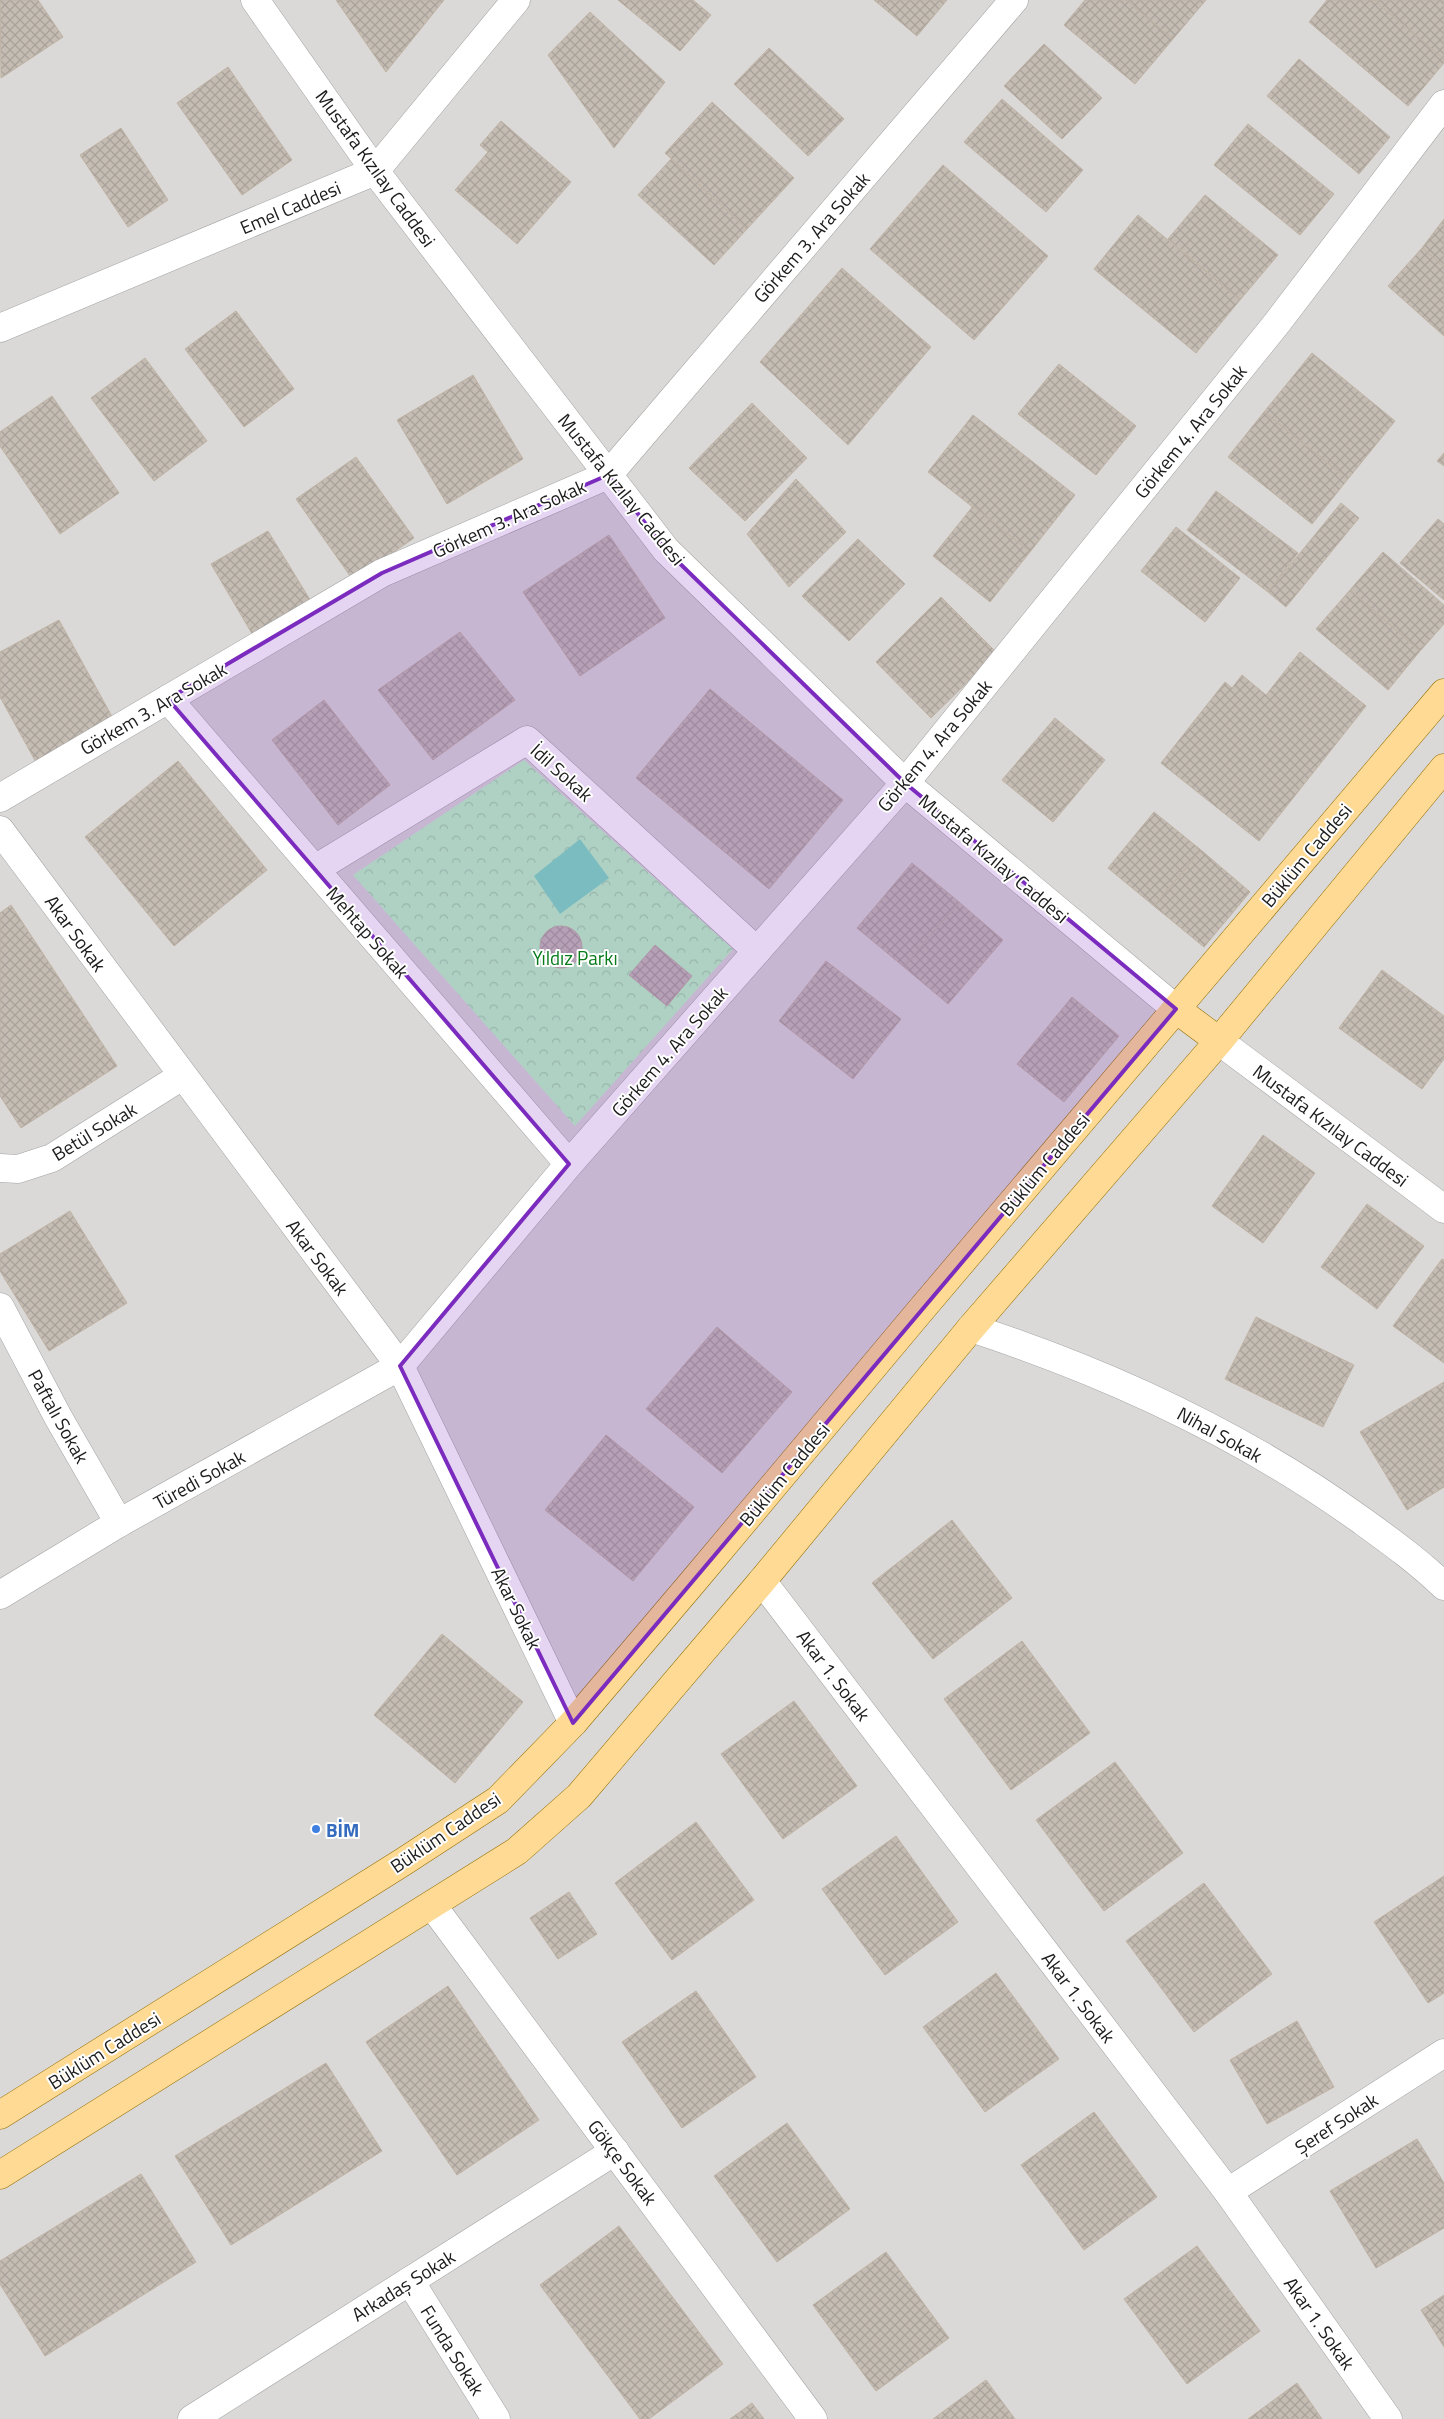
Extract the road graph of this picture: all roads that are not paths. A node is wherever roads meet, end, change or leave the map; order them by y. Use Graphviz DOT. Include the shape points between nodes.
graph roads {
  1 [pos="255,0"];
  2 [pos="516,0"];
  3 [pos="1014,0"];
  4 [pos="1444,104"];
  5 [pos="375,171"];
  6 [pos="0,328"];
  7 [pos="608,474"];
  8 [pos="1444,693"];
  9 [pos="168,699"];
  10 [pos="1444,768"];
  11 [pos="905,784"];
  12 [pos="0,798"];
  13 [pos="0,830"];
  14 [pos="315,869"];
  15 [pos="757,951"];
  16 [pos="1176,1008"];
  17 [pos="1219,1041"];
  18 [pos="182,1076"];
  19 [pos="569,1164"];
  20 [pos="0,1168"];
  21 [pos="1444,1209"];
  22 [pos="0,1307"];
  23 [pos="970,1328"];
  24 [pos="400,1366"];
  25 [pos="119,1523"];
  26 [pos="762,1581"];
  27 [pos="1444,1586"];
  28 [pos="0,1595"];
  29 [pos="573,1723"];
  30 [pos="432,1905"];
  31 [pos="1444,2053"];
  32 [pos="0,2115"];
  33 [pos="615,2151"];
  34 [pos="0,2175"];
  35 [pos="1228,2192"];
  36 [pos="410,2281"];
  37 [pos="192,2419"];
  38 [pos="496,2419"];
  39 [pos="813,2419"];
  40 [pos="1388,2419"];
  1 -- 5 [label="street, Mustafa Kızılay Caddesi"];
  2 -- 5 [label="street, Emel Caddesi"];
  3 -- 7 [label="street, Görkem 3. Ara Sokak"];
  4 -- 11 [label="street, Görkem 4. Ara Sokak" via="1277,323"];
  5 -- 6 [label="street, Emel Caddesi"];
  5 -- 7 [label="street, Mustafa Kızılay Caddesi"];
  7 -- 9 [label="street, Görkem 3. Ara Sokak" via="382,573"];
  7 -- 11 [label="street, Mustafa Kızılay Caddesi" via="666,550"];
  8 -- 16 [label="main road, Büklüm Caddesi"];
  9 -- 12 [label="street, Görkem 3. Ara Sokak"];
  9 -- 14 [label="street, Mehtap Sokak"];
  10 -- 17 [label="main road"];
  11 -- 15 [label="street, Görkem 4. Ara Sokak"];
  11 -- 16 [label="street, Mustafa Kızılay Caddesi"];
  13 -- 18 [label="street, Akar Sokak"];
  14 -- 15 [label="street, İdil Sokak" via="527,740"];
  14 -- 19 [label="street, Mehtap Sokak"];
  15 -- 19 [label="street, Görkem 4. Ara Sokak"];
  16 -- 17 [label="main road"];
  16 -- 29 [label="main road, Büklüm Caddesi"];
  17 -- 21 [label="street, Mustafa Kızılay Caddesi"];
  17 -- 23 [label="main road"];
  18 -- 20 [label="street, Betül Sokak" via="52,1158 18,1170"];
  18 -- 24 [label="street, Akar Sokak"];
  19 -- 24 [label="street, Görkem 4. Ara Sokak"];
  22 -- 25 [label="street, Paftalı Sokak"];
  23 -- 26 [label="main road"];
  23 -- 27 [label="street, Nihal Sokak" via="1027,1346 1172,1407 1313,1486 1421,1564"];
  24 -- 25 [label="street, Türedi Sokak"];
  24 -- 29 [label="street, Akar Sokak"];
  25 -- 28 [label="street, Türedi Sokak"];
  26 -- 30 [label="main road" via="579,1796 517,1851"];
  26 -- 35 [label="street, Akar 1. Sokak"];
  29 -- 32 [label="main road, Büklüm Caddesi" via="498,1800"];
  30 -- 33 [label="street, Gökçe Sokak"];
  30 -- 34 [label="main road"];
  31 -- 35 [label="street, Şeref Sokak"];
  33 -- 36 [label="street, Arkadaş Sokak"];
  33 -- 39 [label="street, Gökçe Sokak"];
  35 -- 40 [label="street, Akar 1. Sokak"];
  36 -- 37 [label="street, Arkadaş Sokak"];
  36 -- 38 [label="street, Funda Sokak"];
}
